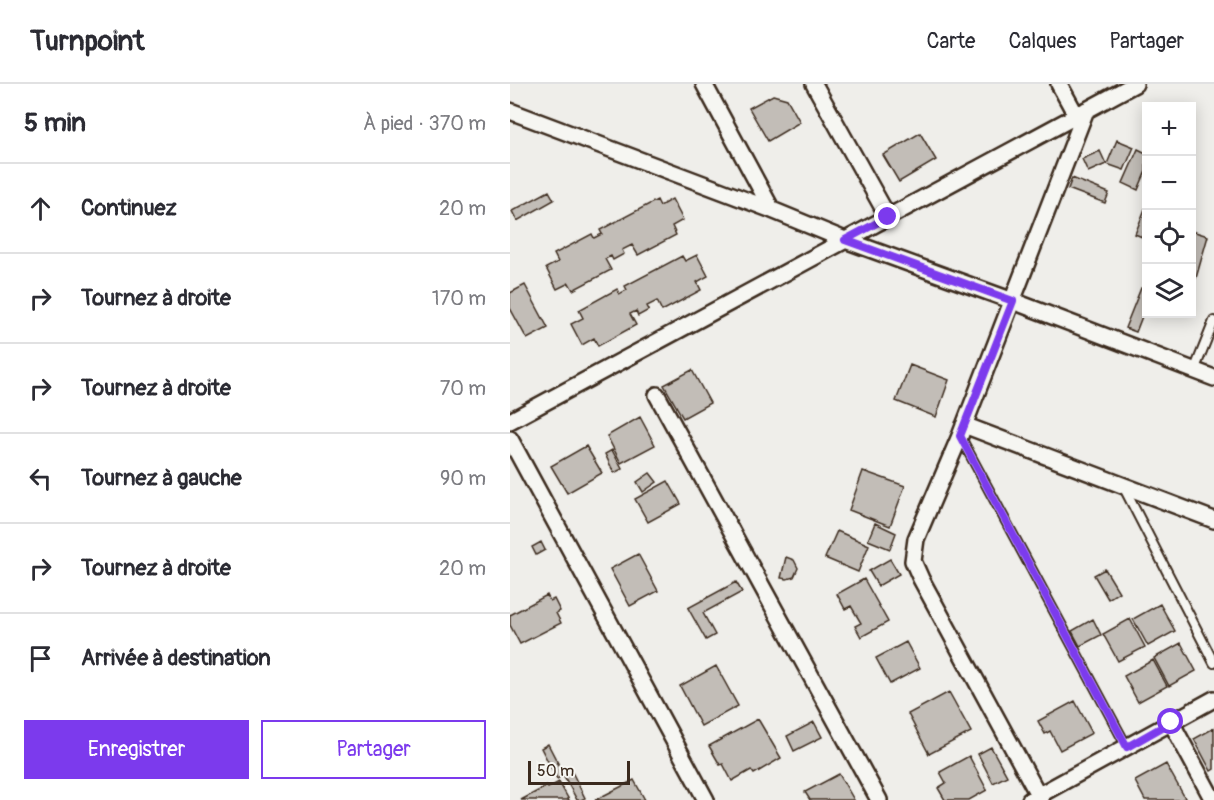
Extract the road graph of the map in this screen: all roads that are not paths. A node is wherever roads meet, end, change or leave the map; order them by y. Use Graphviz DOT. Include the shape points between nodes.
graph roads {
  1 [pos="704,84"];
  2 [pos="814,84"];
  3 [pos="1059,84"];
  4 [pos="1135,84"];
  5 [pos="510,111"];
  6 [pos="1081,113"];
  7 [pos="772,210"];
  8 [pos="888,217"];
  9 [pos="845,240"];
  10 [pos="1013,301"];
  11 [pos="1214,321"];
  12 [pos="1194,371"];
  13 [pos="1214,378"];
  14 [pos="657,394"];
  15 [pos="510,421"];
  16 [pos="962,430"];
  17 [pos="510,439"];
  18 [pos="1123,486"];
  19 [pos="1214,520"];
  20 [pos="1214,663"];
  21 [pos="1214,699"];
  22 [pos="1171,722"];
  23 [pos="1127,747"];
  24 [pos="1037,798"];
  25 [pos="706,800"];
  26 [pos="879,800"];
  27 [pos="1213,800"];
  1 -- 7 [label="street"];
  2 -- 8 [label="street"];
  3 -- 6 [label="street"];
  4 -- 6 [label="street"];
  5 -- 7 [label="street"];
  6 -- 8 [label="street"];
  6 -- 10 [label="street"];
  7 -- 9 [label="street"];
  8 -- 9 [label="street"];
  9 -- 10 [label="street"];
  9 -- 15 [label="street"];
  10 -- 12 [label="street"];
  10 -- 16 [label="street"];
  11 -- 12 [label="lane"];
  12 -- 13 [label="street"];
  14 -- 26 [label="street"];
  16 -- 18 [label="street"];
  16 -- 23 [label="lane"];
  16 -- 24 [label="street" via="916,539 913,561"];
  17 -- 25 [label="street"];
  18 -- 19 [label="street"];
  18 -- 20 [label="lane"];
  21 -- 22 [label="street"];
  22 -- 23 [label="street"];
  22 -- 27 [label="street"];
  23 -- 24 [label="street"];
}
